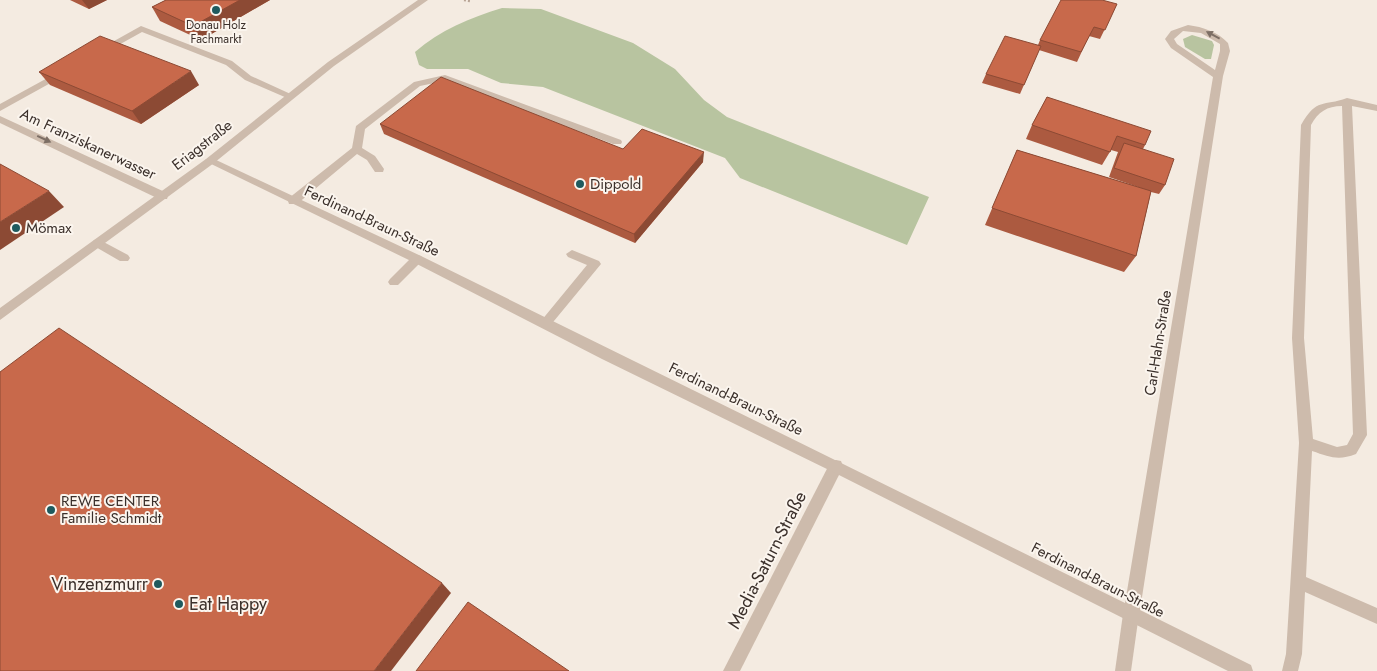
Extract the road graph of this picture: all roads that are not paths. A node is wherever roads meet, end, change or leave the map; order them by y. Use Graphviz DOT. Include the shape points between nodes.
graph roads {
  1 [pos="424,0"];
  2 [pos="91,57"];
  3 [pos="75,66"];
  4 [pos="1218,76"];
  5 [pos="290,96"];
  6 [pos="1347,101"];
  7 [pos="0,108"];
  8 [pos="1377,108"];
  9 [pos="0,119"];
  10 [pos="617,142"];
  11 [pos="357,149"];
  12 [pos="210,161"];
  13 [pos="379,169"];
  14 [pos="163,196"];
  15 [pos="293,201"];
  16 [pos="98,243"];
  17 [pos="572,254"];
  18 [pos="124,258"];
  19 [pos="417,260"];
  20 [pos="394,282"];
  21 [pos="0,315"];
  22 [pos="545,324"];
  23 [pos="1306,443"];
  24 [pos="836,466"];
  25 [pos="1298,581"];
  26 [pos="1131,614"];
  27 [pos="1377,616"];
  28 [pos="731,671"];
  29 [pos="1123,671"];
  30 [pos="1245,671"];
  31 [pos="1290,671"];
  1 -- 5 [label="street, Eriagstraße"];
  2 -- 5 [label="street" via="141,29 229,63 248,78"];
  3 -- 7 [label="street"];
  4 -- 4 [label="street, Carl-Hahn-Straße, one-way" via="1225,52 1224,43 1216,36 1192,28 1172,33 1169,39 1174,46"];
  4 -- 26 [label="street, Carl-Hahn-Straße"];
  5 -- 12 [label="street, Eriagstraße"];
  6 -- 8 [label="street"];
  6 -- 23 [label="street" via="1331,103 1311,113 1306,125 1298,338"];
  6 -- 23 [label="street" via="1360,435 1351,450 1337,453"];
  9 -- 14 [label="street, Am Franziskanerwasser, one-way"];
  10 -- 11 [label="street" via="445,78 417,84 389,104 360,128"];
  11 -- 13 [label="street" via="371,158"];
  11 -- 15 [label="street"];
  12 -- 14 [label="street, Eriagstraße"];
  12 -- 15 [label="street, Ferdinand-Braun-Straße"];
  14 -- 16 [label="street, Eriagstraße"];
  15 -- 19 [label="street, Ferdinand-Braun-Straße"];
  16 -- 18 [label="street"];
  16 -- 21 [label="street, Eriagstraße"];
  17 -- 22 [label="street" via="594,264"];
  19 -- 20 [label="street"];
  19 -- 22 [label="street, Ferdinand-Braun-Straße"];
  22 -- 24 [label="street, Ferdinand-Braun-Straße"];
  23 -- 25 [label="street"];
  24 -- 26 [label="street, Ferdinand-Braun-Straße"];
  24 -- 28 [label="street, Media-Saturn-Straße"];
  25 -- 27 [label="street"];
  25 -- 31 [label="street"];
  26 -- 29 [label="street, Carl-Hahn-Straße"];
  26 -- 30 [label="street, Ferdinand-Braun-Straße"];
}
